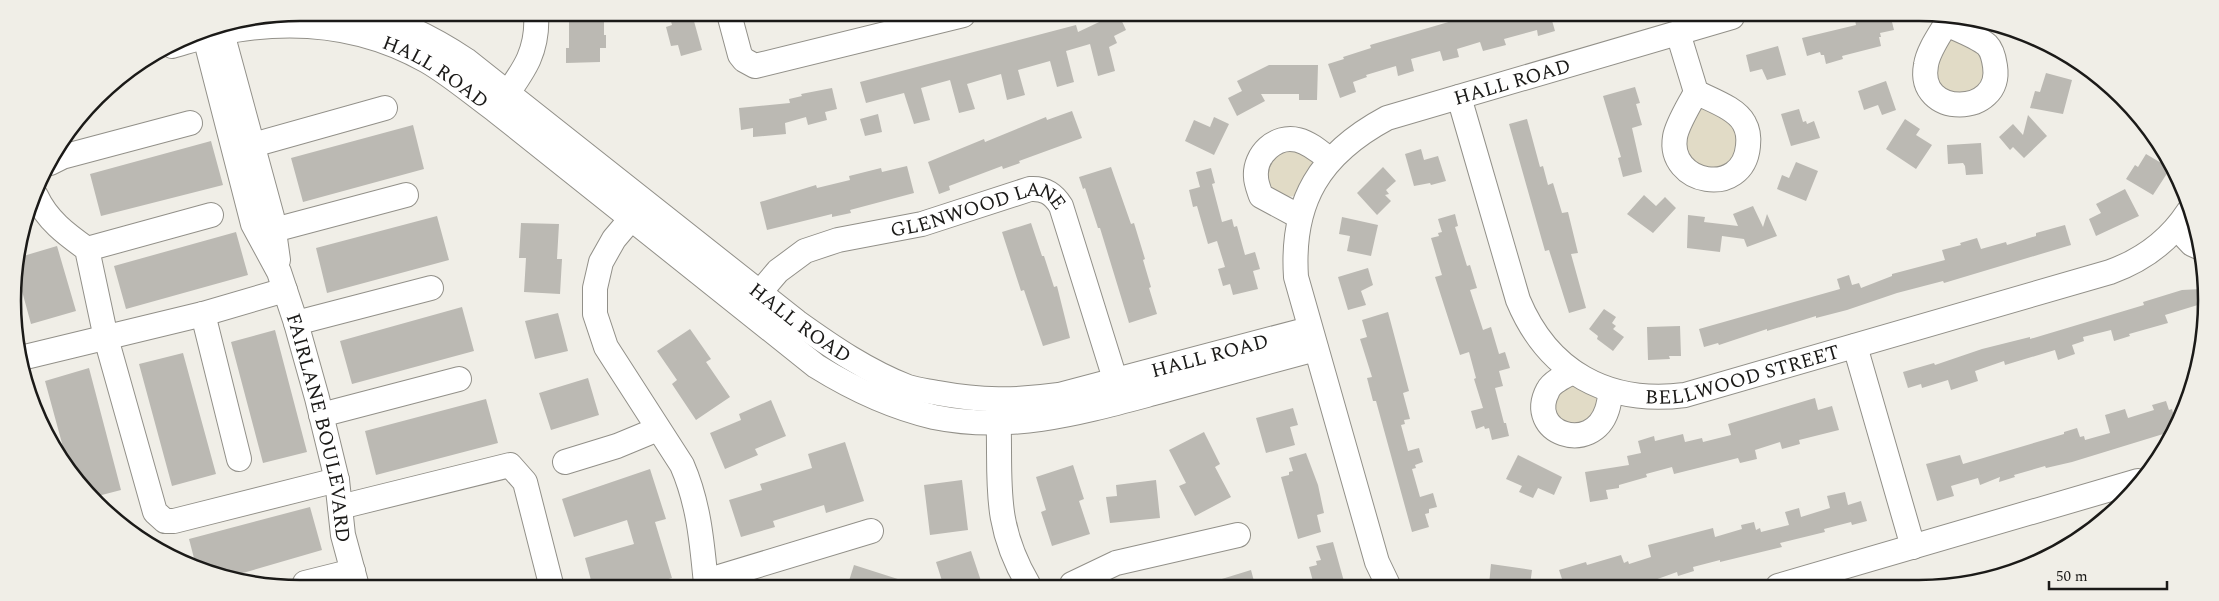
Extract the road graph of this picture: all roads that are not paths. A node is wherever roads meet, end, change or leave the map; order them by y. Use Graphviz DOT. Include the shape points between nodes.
graph roads {
  1 [pos="389,21"];
  2 [pos="536,21"];
  3 [pos="731,21"];
  4 [pos="922,21"];
  5 [pos="1718,21"];
  6 [pos="222,33"];
  7 [pos="1678,33"];
  8 [pos="213,35"];
  9 [pos="213,35"];
  10 [pos="1696,92"];
  11 [pos="1459,96"];
  12 [pos="501,101"];
  13 [pos="385,108"];
  14 [pos="190,123"];
  15 [pos="253,145"];
  16 [pos="61,158"];
  17 [pos="1330,160"];
  18 [pos="406,195"];
  19 [pos="39,203"];
  20 [pos="638,210"];
  21 [pos="211,215"];
  22 [pos="1300,217"];
  23 [pos="2182,220"];
  24 [pos="274,230"];
  25 [pos="2191,242"];
  26 [pos="87,249"];
  27 [pos="282,281"];
  28 [pos="431,288"];
  29 [pos="751,301"];
  30 [pos="203,314"];
  31 [pos="296,323"];
  32 [pos="106,338"];
  33 [pos="1313,339"];
  34 [pos="1855,346"];
  35 [pos="27,357"];
  36 [pos="1573,372"];
  37 [pos="459,379"];
  38 [pos="1118,390"];
  39 [pos="1611,391"];
  40 [pos="999,412"];
  41 [pos="321,415"];
  42 [pos="658,429"];
  43 [pos="239,459"];
  44 [pos="565,462"];
  45 [pos="337,480"];
  46 [pos="2129,484"];
  47 [pos="340,507"];
  48 [pos="871,531"];
  49 [pos="1238,535"];
  50 [pos="1913,547"];
  51 [pos="355,577"];
  52 [pos="330,580"];
  53 [pos="550,580"];
  54 [pos="706,580"];
  55 [pos="712,580"];
  56 [pos="1026,580"];
  57 [pos="1080,580"];
  58 [pos="1386,580"];
  59 [pos="1799,580"];
  1 -- 12 [label="street, HALL ROAD" via="440,43 466,60"];
  2 -- 12 [label="street" via="533,52"];
  3 -- 4 [label="street" via="740,55 749,64 762,66"];
  5 -- 7 [label="street, HALL ROAD"];
  6 -- 12 [label="street, HALL ROAD" via="290,24 361,34 395,45"];
  7 -- 10 [label="street"];
  7 -- 11 [label="street, HALL ROAD"];
  8 -- 15 [label="street, FAIRLANE BOULEVARD"];
  9 -- 27 [label="street, FAIRLANE BOULEVARD" via="253,224"];
  11 -- 17 [label="street, HALL ROAD" via="1387,118 1362,131"];
  11 -- 36 [label="street, BELLWOOD STREET" via="1518,300 1532,329 1548,350"];
  12 -- 20 [label="street, HALL ROAD"];
  13 -- 15 [label="street"];
  14 -- 16 [label="street"];
  15 -- 24 [label="street, FAIRLANE BOULEVARD"];
  17 -- 22 [label="street, HALL ROAD" via="1312,187"];
  17 -- 22 [label="street" via="1308,143 1283,138 1270,146 1258,161 1256,177 1261,196"];
  18 -- 24 [label="street"];
  19 -- 26 [label="street" via="61,230"];
  20 -- 29 [label="street, HALL ROAD"];
  20 -- 42 [label="street" via="614,239 601,262 595,288 595,314 606,348"];
  21 -- 26 [label="street"];
  22 -- 33 [label="street, HALL ROAD" via="1294,256 1296,277"];
  23 -- 25 [label="street"];
  23 -- 34 [label="street, BELLWOOD STREET" via="2153,250 2124,267"];
  24 -- 27 [label="street, FAIRLANE BOULEVARD"];
  26 -- 32 [label="street"];
  27 -- 30 [label="street"];
  27 -- 31 [label="street, FAIRLANE BOULEVARD"];
  28 -- 31 [label="street"];
  29 -- 38 [label="street, GLENWOOD LANE" via="794,257 816,246 922,224 1030,188 1039,188 1051,193 1061,206"];
  29 -- 40 [label="street, HALL ROAD" via="873,371 910,387 959,397"];
  30 -- 32 [label="street"];
  30 -- 43 [label="street"];
  31 -- 41 [label="street, FAIRLANE BOULEVARD"];
  32 -- 35 [label="street"];
  32 -- 45 [label="street" via="156,512 165,521"];
  33 -- 38 [label="street, HALL ROAD"];
  33 -- 58 [label="street" via="1377,562"];
  34 -- 39 [label="street, BELLWOOD STREET" via="1686,395 1637,397"];
  34 -- 50 [label="street"];
  36 -- 39 [label="street, BELLWOOD STREET"];
  36 -- 39 [label="street" via="1548,389 1543,405 1545,418 1557,433 1573,436 1588,433 1607,411"];
  37 -- 41 [label="street"];
  38 -- 40 [label="street, HALL ROAD" via="1064,417 1029,421"];
  40 -- 56 [label="street" via="999,494 1003,527 1014,559"];
  41 -- 45 [label="street, FAIRLANE BOULEVARD"];
  42 -- 44 [label="street"];
  42 -- 54 [label="street" via="682,466 695,497"];
  45 -- 47 [label="street, FAIRLANE BOULEVARD"];
  46 -- 50 [label="street"];
  47 -- 51 [label="street, FAIRLANE BOULEVARD" via="343,535"];
  47 -- 53 [label="street" via="510,465 525,482"];
  48 -- 55 [label="street"];
  49 -- 57 [label="street" via="1116,563"];
  50 -- 59 [label="street"];
  51 -- 52 [label="street"];
}
